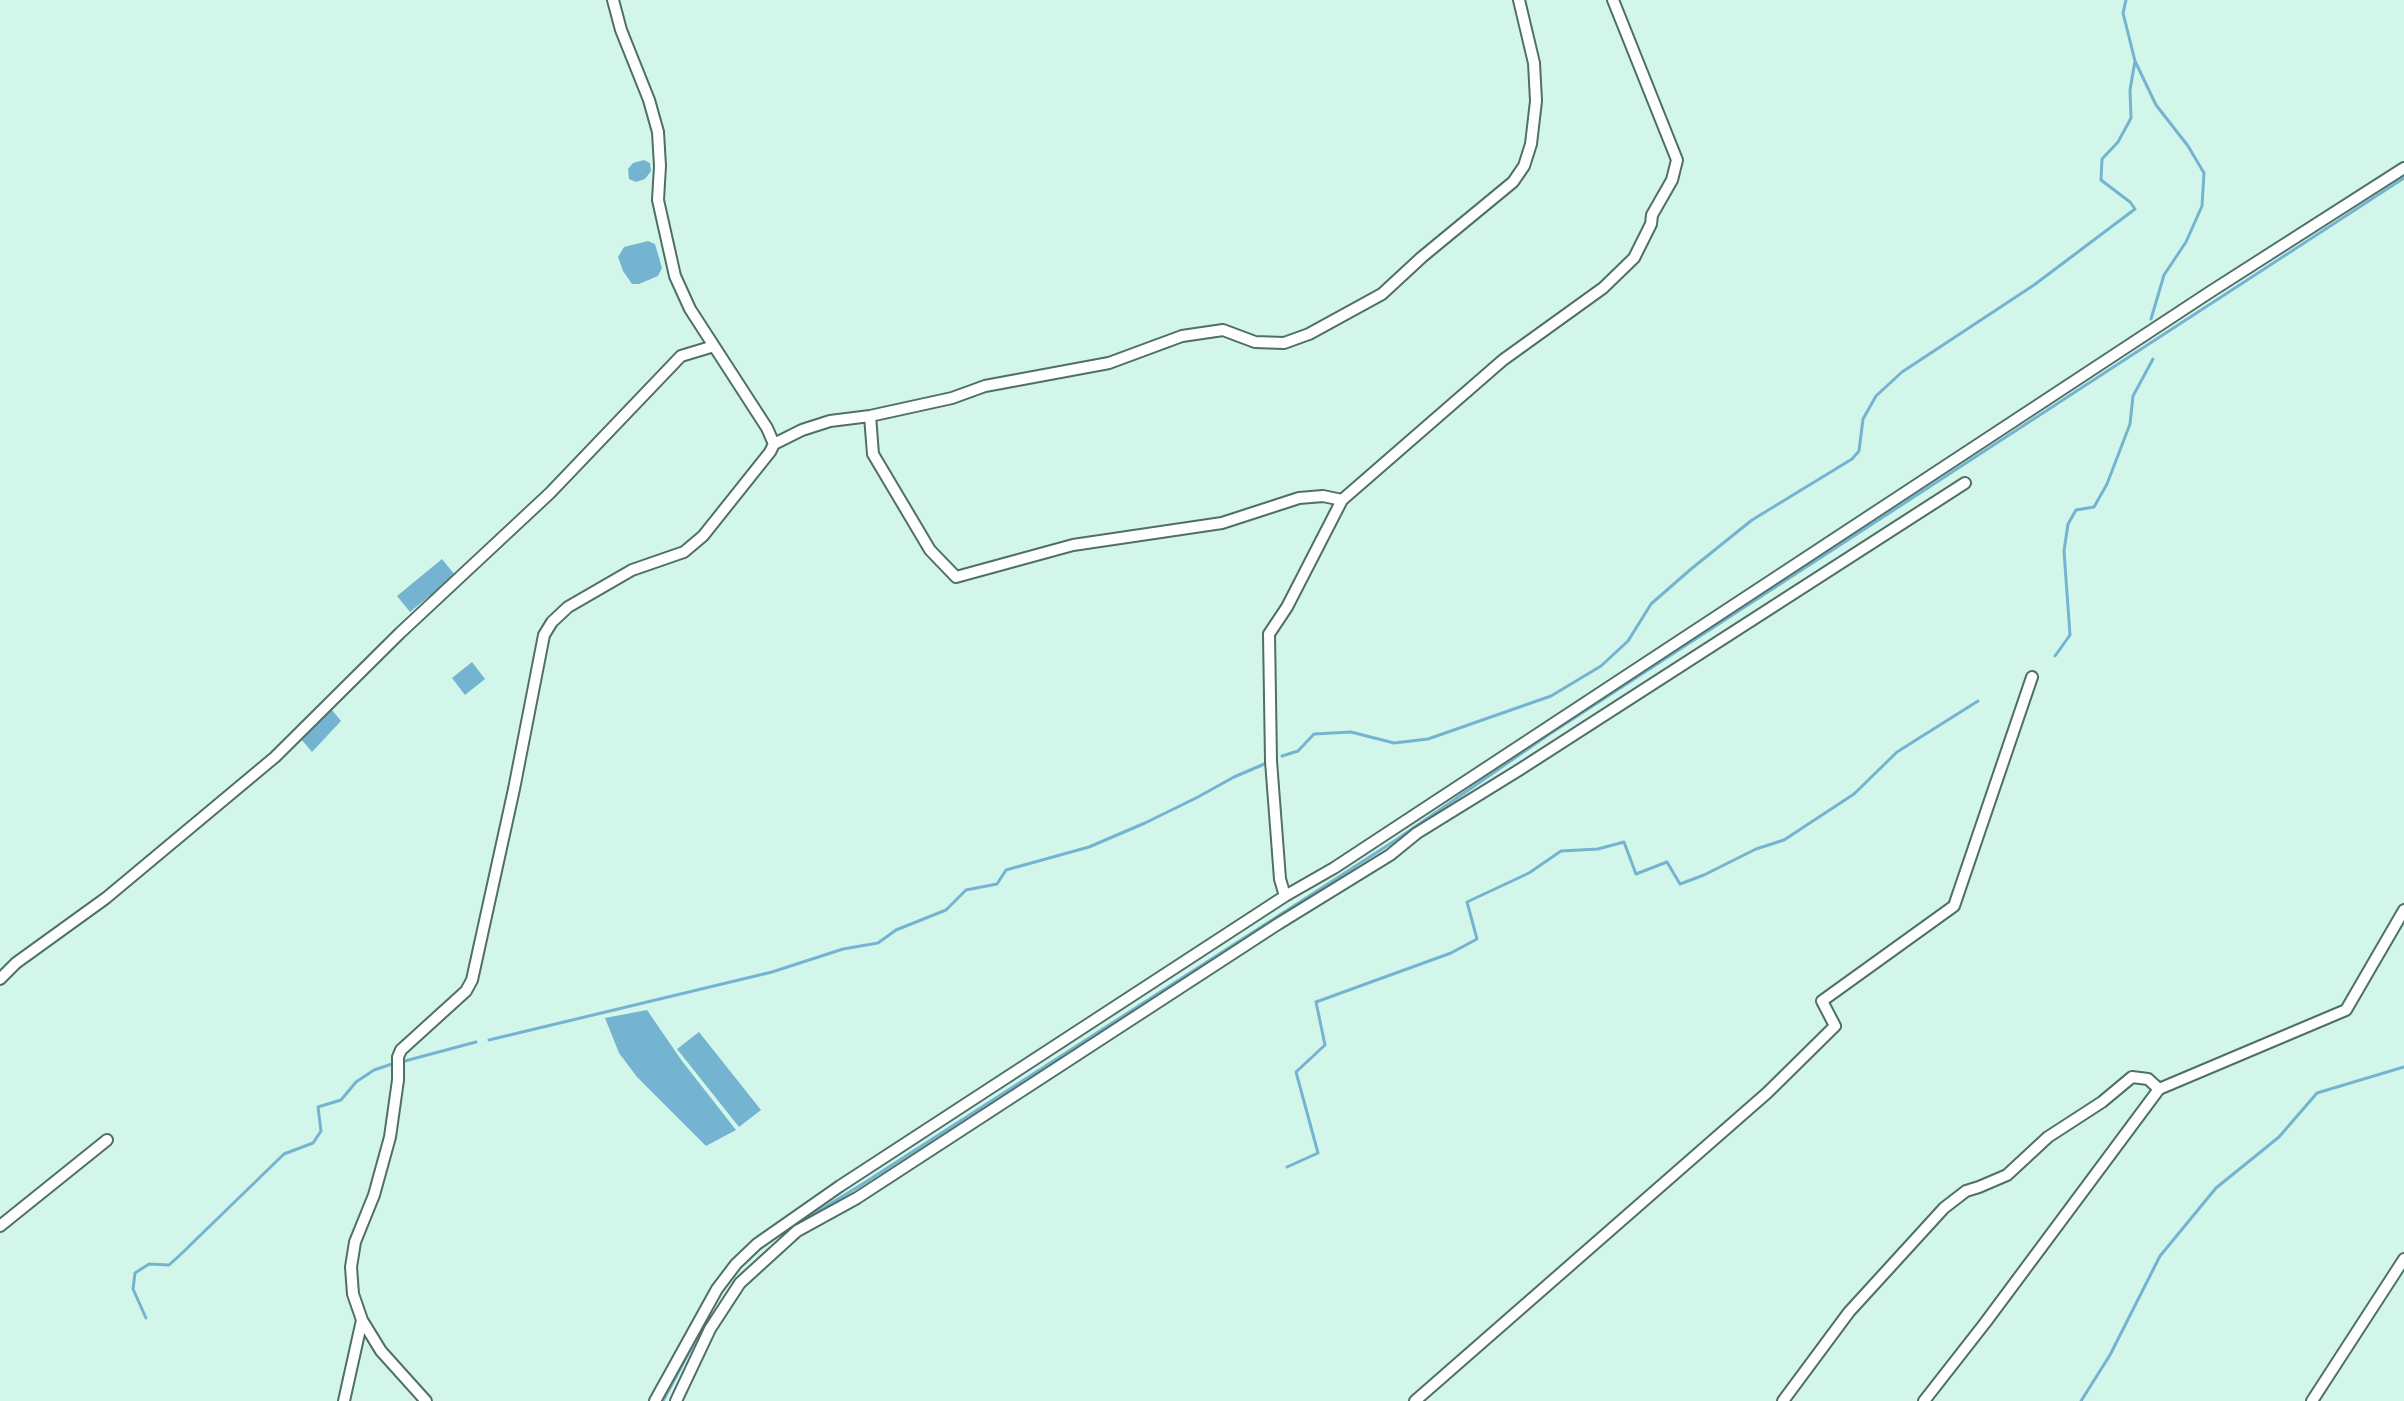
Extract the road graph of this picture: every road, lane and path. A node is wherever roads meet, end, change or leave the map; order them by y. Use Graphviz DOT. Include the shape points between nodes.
graph roads {
  1 [pos="613,0"];
  2 [pos="1519,0"];
  3 [pos="1613,0"];
  4 [pos="2404,168"];
  5 [pos="714,346"];
  6 [pos="870,416"];
  7 [pos="774,444"];
  8 [pos="1965,483"];
  9 [pos="1342,500"];
  10 [pos="2032,677"];
  11 [pos="1285,896"];
  12 [pos="2404,910"];
  13 [pos="0,979"];
  14 [pos="2159,1089"];
  15 [pos="106,1140"];
  16 [pos="0,1226"];
  17 [pos="2404,1259"];
  18 [pos="362,1320"];
  19 [pos="344,1401"];
  20 [pos="426,1401"];
  21 [pos="655,1401"];
  22 [pos="676,1401"];
  23 [pos="1415,1401"];
  24 [pos="1783,1401"];
  25 [pos="1924,1401"];
  26 [pos="2312,1401"];
  1 -- 5 [label="street" via="658,132 658,200 675,276"];
  2 -- 6 [label="street" via="1534,63 1536,101 1524,166 1513,182 1382,294 1284,343 1255,342 1223,330 1202,332 1108,363 986,386 952,398"];
  3 -- 9 [label="street" via="1677,160 1646,237 1634,258 1603,288 1503,360"];
  4 -- 11 [label="street" via="1334,868"];
  5 -- 7 [label="street"];
  5 -- 13 [label="street" via="681,356 550,493 275,757 106,898"];
  6 -- 7 [label="street" via="830,421"];
  6 -- 9 [label="street" via="873,454 930,550 956,577 1073,545 1222,523 1299,498 1323,496"];
  7 -- 18 [label="street" via="703,536 684,552 632,570 568,607 544,635 472,980 466,992 398,1057 390,1137 374,1195 355,1242 351,1267 353,1294"];
  8 -- 22 [label="street" via="1417,833 1390,855 857,1198 797,1231 740,1282 710,1329"];
  9 -- 11 [label="street" via="1269,634 1271,761 1280,879"];
  10 -- 23 [label="street" via="1954,906 1822,1001 1835,1026 1775,1085"];
  11 -- 21 [label="street" via="757,1244 717,1289"];
  12 -- 14 [label="street" via="2346,1010"];
  14 -- 24 [label="street" via="2148,1079 2132,1077 2048,1137 2007,1175 1966,1191 1944,1208 1849,1312"];
  14 -- 25 [label="street"];
  15 -- 16 [label="street"];
  17 -- 26 [label="street"];
  18 -- 19 [label="street"];
  18 -- 20 [label="street" via="381,1351"];
}
